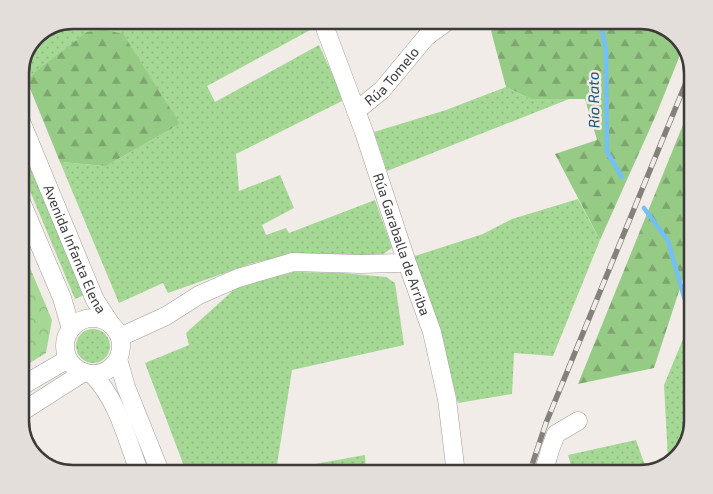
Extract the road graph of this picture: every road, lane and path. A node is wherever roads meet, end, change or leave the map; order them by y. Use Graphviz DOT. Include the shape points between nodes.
graph roads {
  1 [pos="325,29"];
  2 [pos="436,29"];
  3 [pos="356,111"];
  4 [pos="29,141"];
  5 [pos="29,220"];
  6 [pos="406,260"];
  7 [pos="71,329"];
  8 [pos="115,330"];
  9 [pos="68,359"];
  10 [pos="118,359"];
  11 [pos="88,373"];
  12 [pos="29,382"];
  13 [pos="29,408"];
  14 [pos="578,420"];
  15 [pos="136,465"];
  16 [pos="157,465"];
  17 [pos="456,465"];
  18 [pos="546,465"];
  1 -- 3 [label="street, Rúa Garaballa de Arriba"];
  2 -- 3 [label="street, Rúa Tomelo" via="426,36 382,90"];
  3 -- 6 [label="street, Rúa Garaballa de Arriba"];
  4 -- 8 [label="street, Avenida Infanta Elena" via="95,300"];
  5 -- 7 [label="street" via="62,298"];
  6 -- 8 [label="street" via="360,264 293,262 238,278 199,295 166,316"];
  6 -- 17 [label="street, Rúa Garaballa de Arriba" via="432,332 447,399"];
  7 -- 8 [label="street" via="85,319 102,319"];
  7 -- 9 [label="street" via="65,344"];
  8 -- 10 [label="street" via="122,345"];
  9 -- 11 [label="street" via="76,368"];
  9 -- 12 [label="street"];
  10 -- 11 [label="street" via="107,370"];
  10 -- 16 [label="street"];
  11 -- 13 [label="street"];
  11 -- 15 [label="street" via="101,382"];
  14 -- 18 [label="street" via="556,434"];
}
